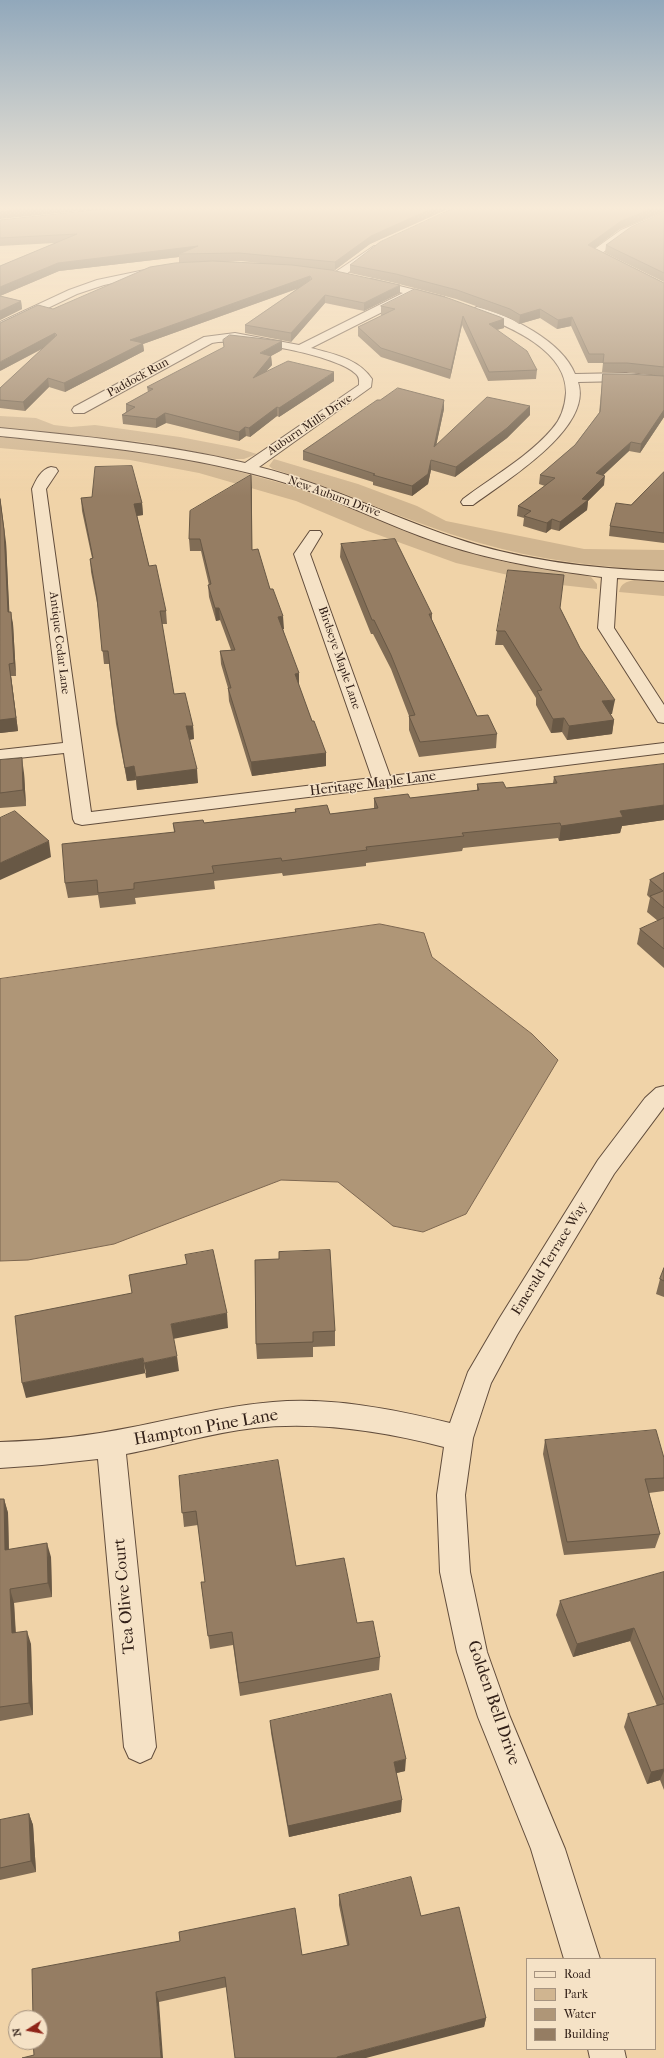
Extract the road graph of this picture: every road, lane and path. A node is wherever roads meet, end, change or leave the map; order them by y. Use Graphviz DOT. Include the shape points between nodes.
graph roads {
  1 [pos="48,304"];
  2 [pos="390,304"];
  3 [pos="467,307"];
  4 [pos="0,327"];
  5 [pos="300,349"];
  6 [pos="571,378"];
  7 [pos="366,379"];
  8 [pos="664,380"];
  9 [pos="79,410"];
  10 [pos="0,432"];
  11 [pos="248,468"];
  12 [pos="51,471"];
  13 [pos="468,502"];
  14 [pos="314,534"];
  15 [pos="610,573"];
  16 [pos="664,576"];
  17 [pos="664,718"];
  18 [pos="72,747"];
  19 [pos="664,748"];
  20 [pos="0,755"];
  21 [pos="382,783"];
  22 [pos="82,819"];
  23 [pos="664,1094"];
  24 [pos="459,1438"];
  25 [pos="111,1444"];
  26 [pos="0,1455"];
  27 [pos="140,1747"];
  28 [pos="582,1958"];
  1 -- 4 [label="street"];
  2 -- 5 [label="street"];
  3 -- 6 [label="street" via="532,335 564,364"];
  5 -- 7 [label="street, Paddock Run" via="348,364 360,371"];
  5 -- 9 [label="street, Paddock Run" via="236,337 208,340"];
  6 -- 8 [label="street" via="626,377"];
  6 -- 13 [label="street" via="574,393 570,412 556,433"];
  7 -- 11 [label="street, Auburn Mills Drive" via="365,387 355,395"];
  10 -- 11 [label="street, New Auburn Drive" via="133,446"];
  11 -- 15 [label="street, New Auburn Drive" via="346,499 426,533 474,548 570,568"];
  12 -- 18 [label="street, Antique Cedar Lane" via="43,480 40,489"];
  14 -- 21 [label="street, Birdseye Maple Lane" via="302,554"];
  15 -- 16 [label="street, New Auburn Drive"];
  15 -- 17 [label="street" via="606,628"];
  18 -- 20 [label="street"];
  18 -- 22 [label="street, Antique Cedar Lane"];
  19 -- 21 [label="street, Heritage Maple Lane"];
  21 -- 22 [label="street, Heritage Maple Lane"];
  23 -- 24 [label="street, Emerald Terrace Way" via="653,1104 606,1167 508,1327 478,1380"];
  24 -- 25 [label="street, Hampton Pine Lane" via="403,1423 342,1414 274,1414"];
  24 -- 28 [label="street, Golden Bell Drive" via="451,1495 454,1572 472,1652 494,1717 548,1849"];
  25 -- 26 [label="street, Hampton Pine Lane" via="36,1454"];
  25 -- 27 [label="street, Tea Olive Court"];
}
